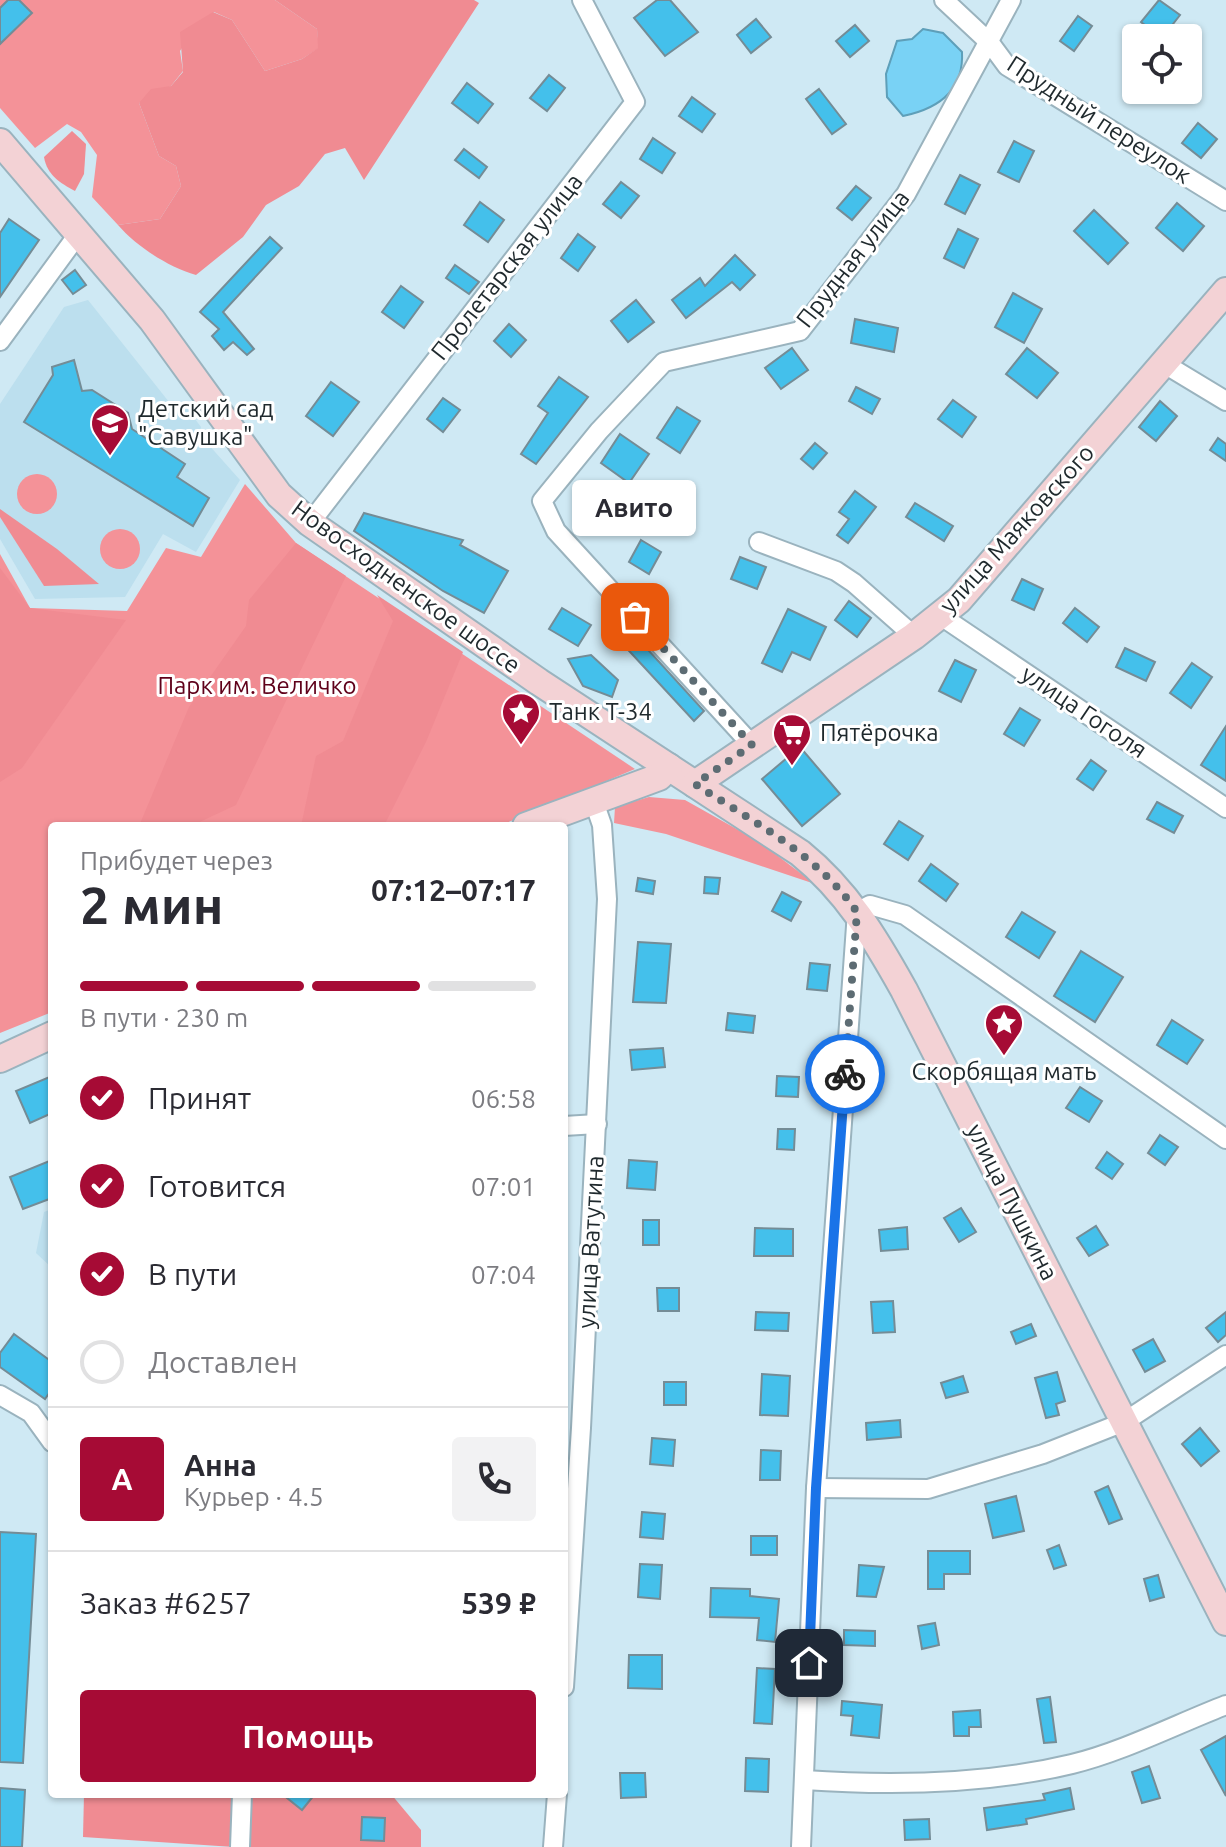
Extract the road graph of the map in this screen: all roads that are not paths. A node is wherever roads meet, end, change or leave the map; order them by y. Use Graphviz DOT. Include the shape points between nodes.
graph roads {
  1 [pos="582,0"];
  2 [pos="944,0"];
  3 [pos="1011,0"];
  4 [pos="990,43"];
  5 [pos="0,142"];
  6 [pos="1226,201"];
  7 [pos="79,233"];
  8 [pos="1226,291"];
  9 [pos="0,341"];
  10 [pos="1163,363"];
  11 [pos="1226,401"];
  12 [pos="310,523"];
  13 [pos="759,542"];
  14 [pos="941,616"];
  15 [pos="914,636"];
  16 [pos="752,745"];
  17 [pos="669,767"];
  18 [pos="695,784"];
  19 [pos="593,799"];
  20 [pos="1226,808"];
  21 [pos="536,822"];
  22 [pos="857,912"];
  23 [pos="48,1037"];
  24 [pos="0,1059"];
  25 [pos="597,1124"];
  26 [pos="568,1126"];
  27 [pos="1226,1139"];
  28 [pos="1226,1355"];
  29 [pos="0,1395"];
  30 [pos="1124,1422"];
  31 [pos="48,1436"];
  32 [pos="816,1488"];
  33 [pos="568,1619"];
  34 [pos="1226,1622"];
  35 [pos="1226,1705"];
  36 [pos="804,1780"];
  37 [pos="242,1798"];
  38 [pos="557,1798"];
  39 [pos="240,1847"];
  40 [pos="553,1847"];
  41 [pos="801,1847"];
  1 -- 12 [label="street, Пролетарская улица" via="635,102"];
  2 -- 4 [label="street, Прудный переулок"];
  3 -- 4 [label="street, Прудная улица"];
  4 -- 6 [label="street, Прудный переулок" via="1007,66"];
  4 -- 16 [label="street, Прудная улица" via="906,194 800,331 664,362 542,501 556,531"];
  5 -- 7 [label="street, Новосходненское шоссе"];
  7 -- 9 [label="street"];
  7 -- 12 [label="street, Новосходненское шоссе" via="152,320 279,495"];
  8 -- 10 [label="street, улица Маяковского"];
  10 -- 11 [label="street"];
  10 -- 14 [label="street, улица Маяковского"];
  12 -- 17 [label="street, Новосходненское шоссе"];
  13 -- 15 [label="street" via="845,577"];
  14 -- 15 [label="street, улица Маяковского"];
  14 -- 20 [label="street, улица Гоголя"];
  15 -- 16 [label="street, улица Маяковского"];
  16 -- 18 [label="street, улица Маяковского"];
  17 -- 18 [label="street, улица Пушкина"];
  17 -- 19 [label="street" via="659,777"];
  18 -- 22 [label="street, улица Пушкина" via="810,861"];
  19 -- 21 [label="street"];
  19 -- 25 [label="street, улица Ватутина" via="602,825 607,899"];
  22 -- 27 [label="street" via="870,905 905,915"];
  22 -- 30 [label="street, улица Пушкина" via="904,990"];
  22 -- 32 [label="street"];
  23 -- 24 [label="street"];
  25 -- 26 [label="street"];
  25 -- 33 [label="street, улица Ватутина"];
  28 -- 30 [label="street"];
  29 -- 31 [label="street" via="31,1413"];
  30 -- 32 [label="street" via="1043,1454 928,1489"];
  30 -- 34 [label="street, улица Пушкина"];
  32 -- 36 [label="street"];
  35 -- 36 [label="street" via="1074,1764 885,1786"];
  36 -- 41 [label="street"];
  37 -- 39 [label="street"];
  38 -- 40 [label="street"];
}
